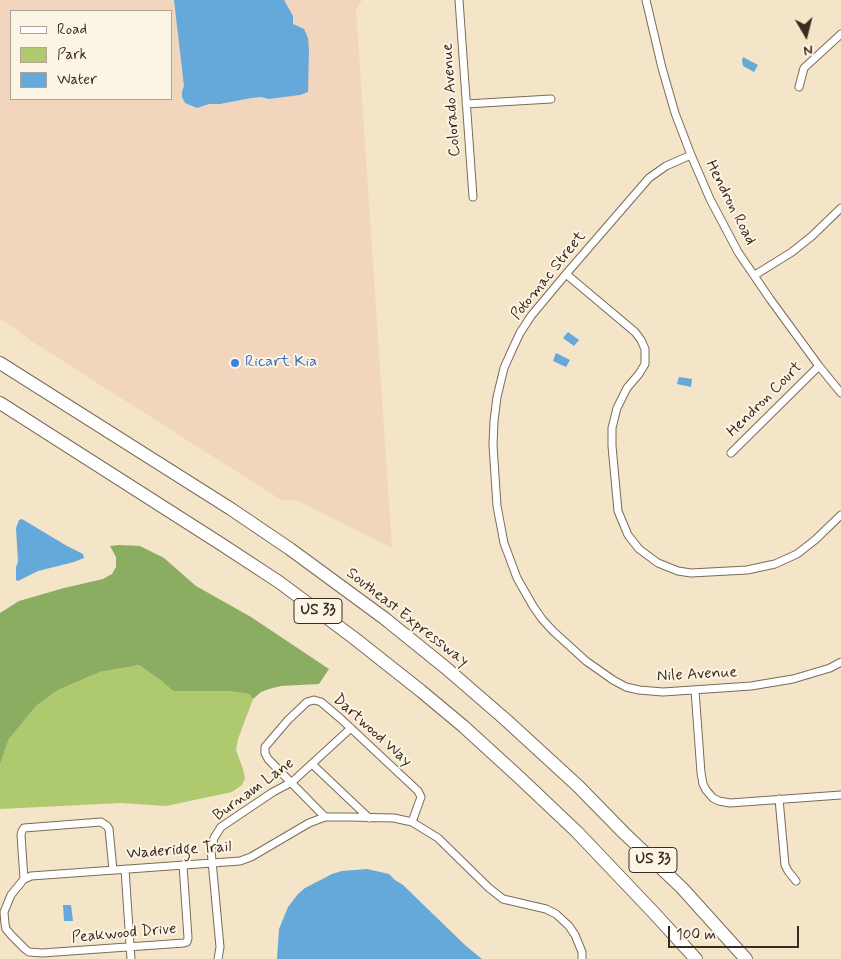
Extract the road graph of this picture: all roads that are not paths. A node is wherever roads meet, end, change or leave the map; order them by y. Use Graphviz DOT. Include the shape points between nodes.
graph roads {
  1 [pos="459,0"];
  2 [pos="646,0"];
  3 [pos="841,34"];
  4 [pos="799,87"];
  5 [pos="551,99"];
  6 [pos="466,104"];
  7 [pos="691,155"];
  8 [pos="473,197"];
  9 [pos="841,208"];
  10 [pos="566,274"];
  11 [pos="755,275"];
  12 [pos="0,363"];
  13 [pos="819,366"];
  14 [pos="841,393"];
  15 [pos="2,405"];
  16 [pos="731,453"];
  17 [pos="841,515"];
  18 [pos="566,643"];
  19 [pos="841,662"];
  20 [pos="694,690"];
  21 [pos="351,728"];
  22 [pos="312,764"];
  23 [pos="292,782"];
  24 [pos="841,795"];
  25 [pos="779,800"];
  26 [pos="325,818"];
  27 [pos="370,818"];
  28 [pos="412,822"];
  29 [pos="213,863"];
  30 [pos="183,865"];
  31 [pos="125,869"];
  32 [pos="113,870"];
  33 [pos="24,879"];
  34 [pos="796,881"];
  35 [pos="2,919"];
  36 [pos="130,947"];
  37 [pos="29,956"];
  38 [pos="131,959"];
  39 [pos="218,959"];
  40 [pos="582,959"];
  41 [pos="696,959"];
  42 [pos="746,959"];
  1 -- 6 [label="street, Colorado Avenue"];
  2 -- 7 [label="street, Hendron Road" via="675,113"];
  3 -- 4 [label="street" via="804,68"];
  5 -- 6 [label="street"];
  6 -- 8 [label="street, Colorado Avenue"];
  7 -- 10 [label="street, Potomac Street" via="649,178"];
  7 -- 11 [label="street, Hendron Road" via="738,252"];
  9 -- 11 [label="street" via="792,252"];
  10 -- 17 [label="street" via="635,332 645,349 644,364 617,408 612,446 618,511 632,541 647,556 678,571 691,573 747,570 775,564 797,554"];
  10 -- 18 [label="street, Potomac Street" via="531,316 504,368 492,445 497,506 508,556 533,606"];
  11 -- 13 [label="street, Hendron Road"];
  12 -- 42 [label="highway, Southeast Expressway / US 33" via="231,509 384,618 446,668 578,786 682,888"];
  13 -- 14 [label="street, Hendron Road"];
  13 -- 16 [label="street, Hendron Court"];
  15 -- 41 [label="highway, US 33" via="279,582 421,690 577,832"];
  18 -- 20 [label="street, Nile Avenue" via="586,661 626,687 663,692"];
  19 -- 20 [label="street, Nile Avenue" via="793,680"];
  20 -- 25 [label="street" via="701,773 709,794 724,802"];
  21 -- 22 [label="street, Burnam Lane"];
  21 -- 23 [label="street, Dartwood Way" via="321,702 314,700 288,720 265,747 265,753"];
  21 -- 28 [label="street, Dartwood Way" via="418,791 420,796"];
  22 -- 23 [label="street, Burnam Lane"];
  22 -- 27 [label="street"];
  23 -- 26 [label="street, Dartwood Way"];
  23 -- 29 [label="street, Burnam Lane" via="221,827 214,838"];
  24 -- 25 [label="street"];
  25 -- 34 [label="street" via="785,865"];
  26 -- 27 [label="street, Waderidge Trail"];
  26 -- 29 [label="street, Waderidge Trail" via="302,827 246,859"];
  27 -- 28 [label="street, Waderidge Trail"];
  28 -- 40 [label="street, Waderidge Trail" via="438,838 503,898 546,909 564,920 575,935"];
  29 -- 30 [label="street, Waderidge Trail"];
  29 -- 39 [label="street, Burnam Lane" via="220,948"];
  30 -- 31 [label="street, Waderidge Trail"];
  30 -- 36 [label="street, Peakwood Drive" via="187,942"];
  31 -- 32 [label="street, Waderidge Trail"];
  31 -- 36 [label="street"];
  32 -- 33 [label="street, Waderidge Trail"];
  32 -- 33 [label="street" via="109,829 101,822 24,828 21,835"];
  33 -- 35 [label="street" via="11,895"];
  35 -- 37 [label="street, Peakwood Drive" via="6,929"];
  36 -- 37 [label="street, Peakwood Drive"];
  36 -- 38 [label="street"];
}
